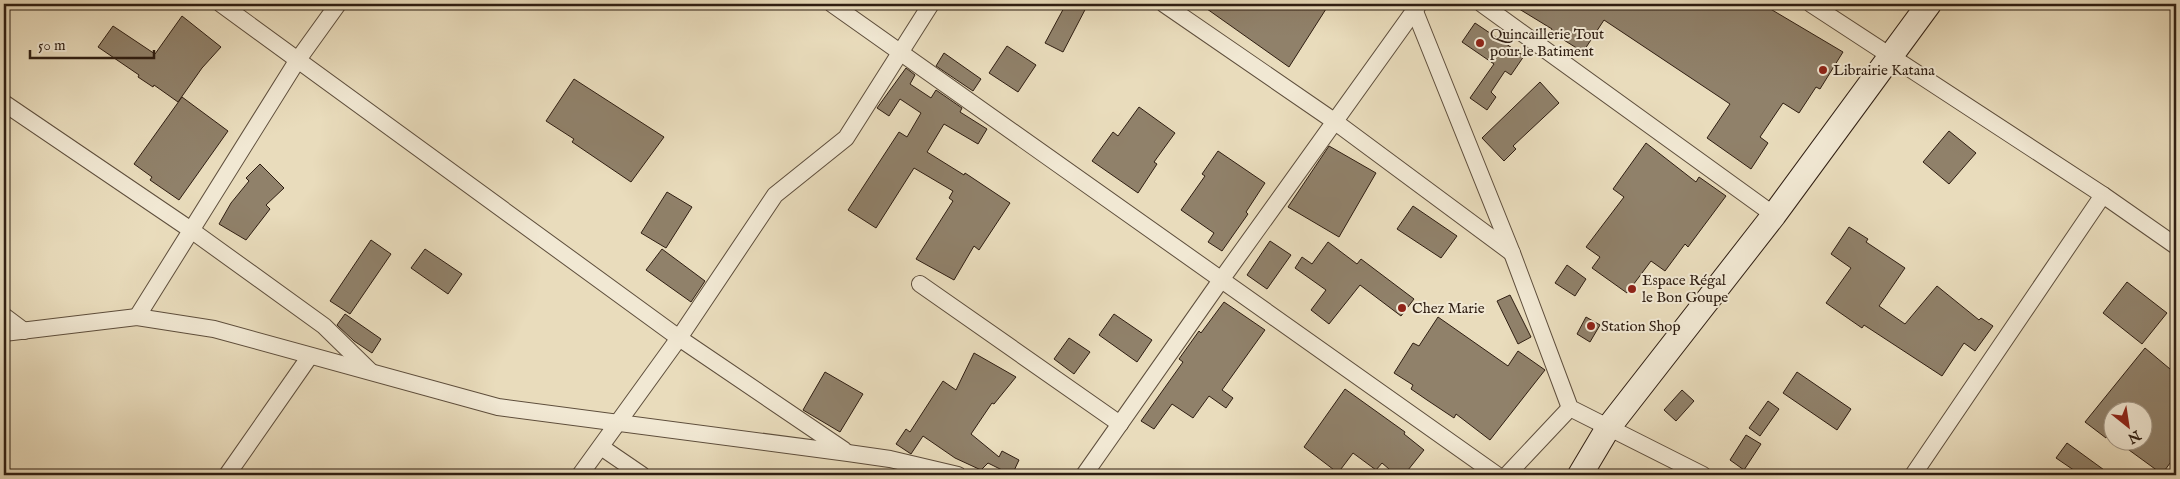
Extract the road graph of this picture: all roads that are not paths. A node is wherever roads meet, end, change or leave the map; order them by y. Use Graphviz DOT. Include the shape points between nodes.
graph roads {
  1 [pos="221,4"];
  2 [pos="338,4"];
  3 [pos="832,4"];
  4 [pos="931,4"];
  5 [pos="1164,4"];
  6 [pos="1482,4"];
  7 [pos="1811,4"];
  8 [pos="1929,4"];
  9 [pos="1416,6"];
  10 [pos="900,52"];
  11 [pos="1890,56"];
  12 [pos="297,61"];
  13 [pos="4,103"];
  14 [pos="1334,120"];
  15 [pos="2103,195"];
  16 [pos="1774,215"];
  17 [pos="191,230"];
  18 [pos="2176,246"];
  19 [pos="1512,253"];
  20 [pos="1221,280"];
  21 [pos="920,284"];
  22 [pos="4,316"];
  23 [pos="136,317"];
  24 [pos="24,331"];
  25 [pos="4,333"];
  26 [pos="678,338"];
  27 [pos="310,356"];
  28 [pos="372,372"];
  29 [pos="1570,408"];
  30 [pos="620,422"];
  31 [pos="1120,424"];
  32 [pos="1608,428"];
  33 [pos="601,447"];
  34 [pos="848,453"];
  35 [pos="890,459"];
  36 [pos="227,475"];
  37 [pos="580,475"];
  38 [pos="642,475"];
  39 [pos="914,475"];
  40 [pos="958,475"];
  41 [pos="1084,475"];
  42 [pos="1497,475"];
  43 [pos="1507,475"];
  44 [pos="1580,475"];
  45 [pos="1703,475"];
  46 [pos="1913,475"];
  1 -- 12 [label="street"];
  2 -- 12 [label="street"];
  3 -- 10 [label="street"];
  4 -- 10 [label="street"];
  5 -- 14 [label="street"];
  6 -- 16 [label="street"];
  7 -- 11 [label="street"];
  8 -- 11 [label="street"];
  9 -- 14 [label="street"];
  9 -- 19 [label="street"];
  10 -- 20 [label="street"];
  10 -- 26 [label="street" via="846,138 775,195"];
  11 -- 15 [label="street"];
  11 -- 16 [label="street"];
  12 -- 17 [label="street"];
  12 -- 26 [label="street"];
  13 -- 17 [label="street"];
  14 -- 19 [label="street"];
  14 -- 20 [label="street"];
  15 -- 18 [label="street"];
  15 -- 46 [label="street"];
  16 -- 32 [label="street"];
  17 -- 23 [label="street"];
  17 -- 28 [label="street" via="324,326"];
  19 -- 29 [label="street"];
  20 -- 31 [label="street"];
  20 -- 42 [label="street"];
  21 -- 31 [label="street"];
  22 -- 24 [label="street"];
  23 -- 24 [label="street"];
  23 -- 27 [label="street" via="214,329"];
  24 -- 25 [label="street"];
  26 -- 30 [label="street"];
  26 -- 34 [label="street"];
  27 -- 28 [label="street"];
  27 -- 36 [label="street"];
  28 -- 30 [label="street" via="498,407"];
  29 -- 32 [label="street"];
  29 -- 43 [label="street"];
  30 -- 33 [label="street"];
  30 -- 34 [label="street"];
  31 -- 41 [label="street"];
  32 -- 44 [label="street"];
  32 -- 45 [label="street"];
  33 -- 37 [label="street"];
  33 -- 38 [label="street"];
  34 -- 35 [label="street"];
  35 -- 39 [label="street"];
  35 -- 40 [label="street"];
}
